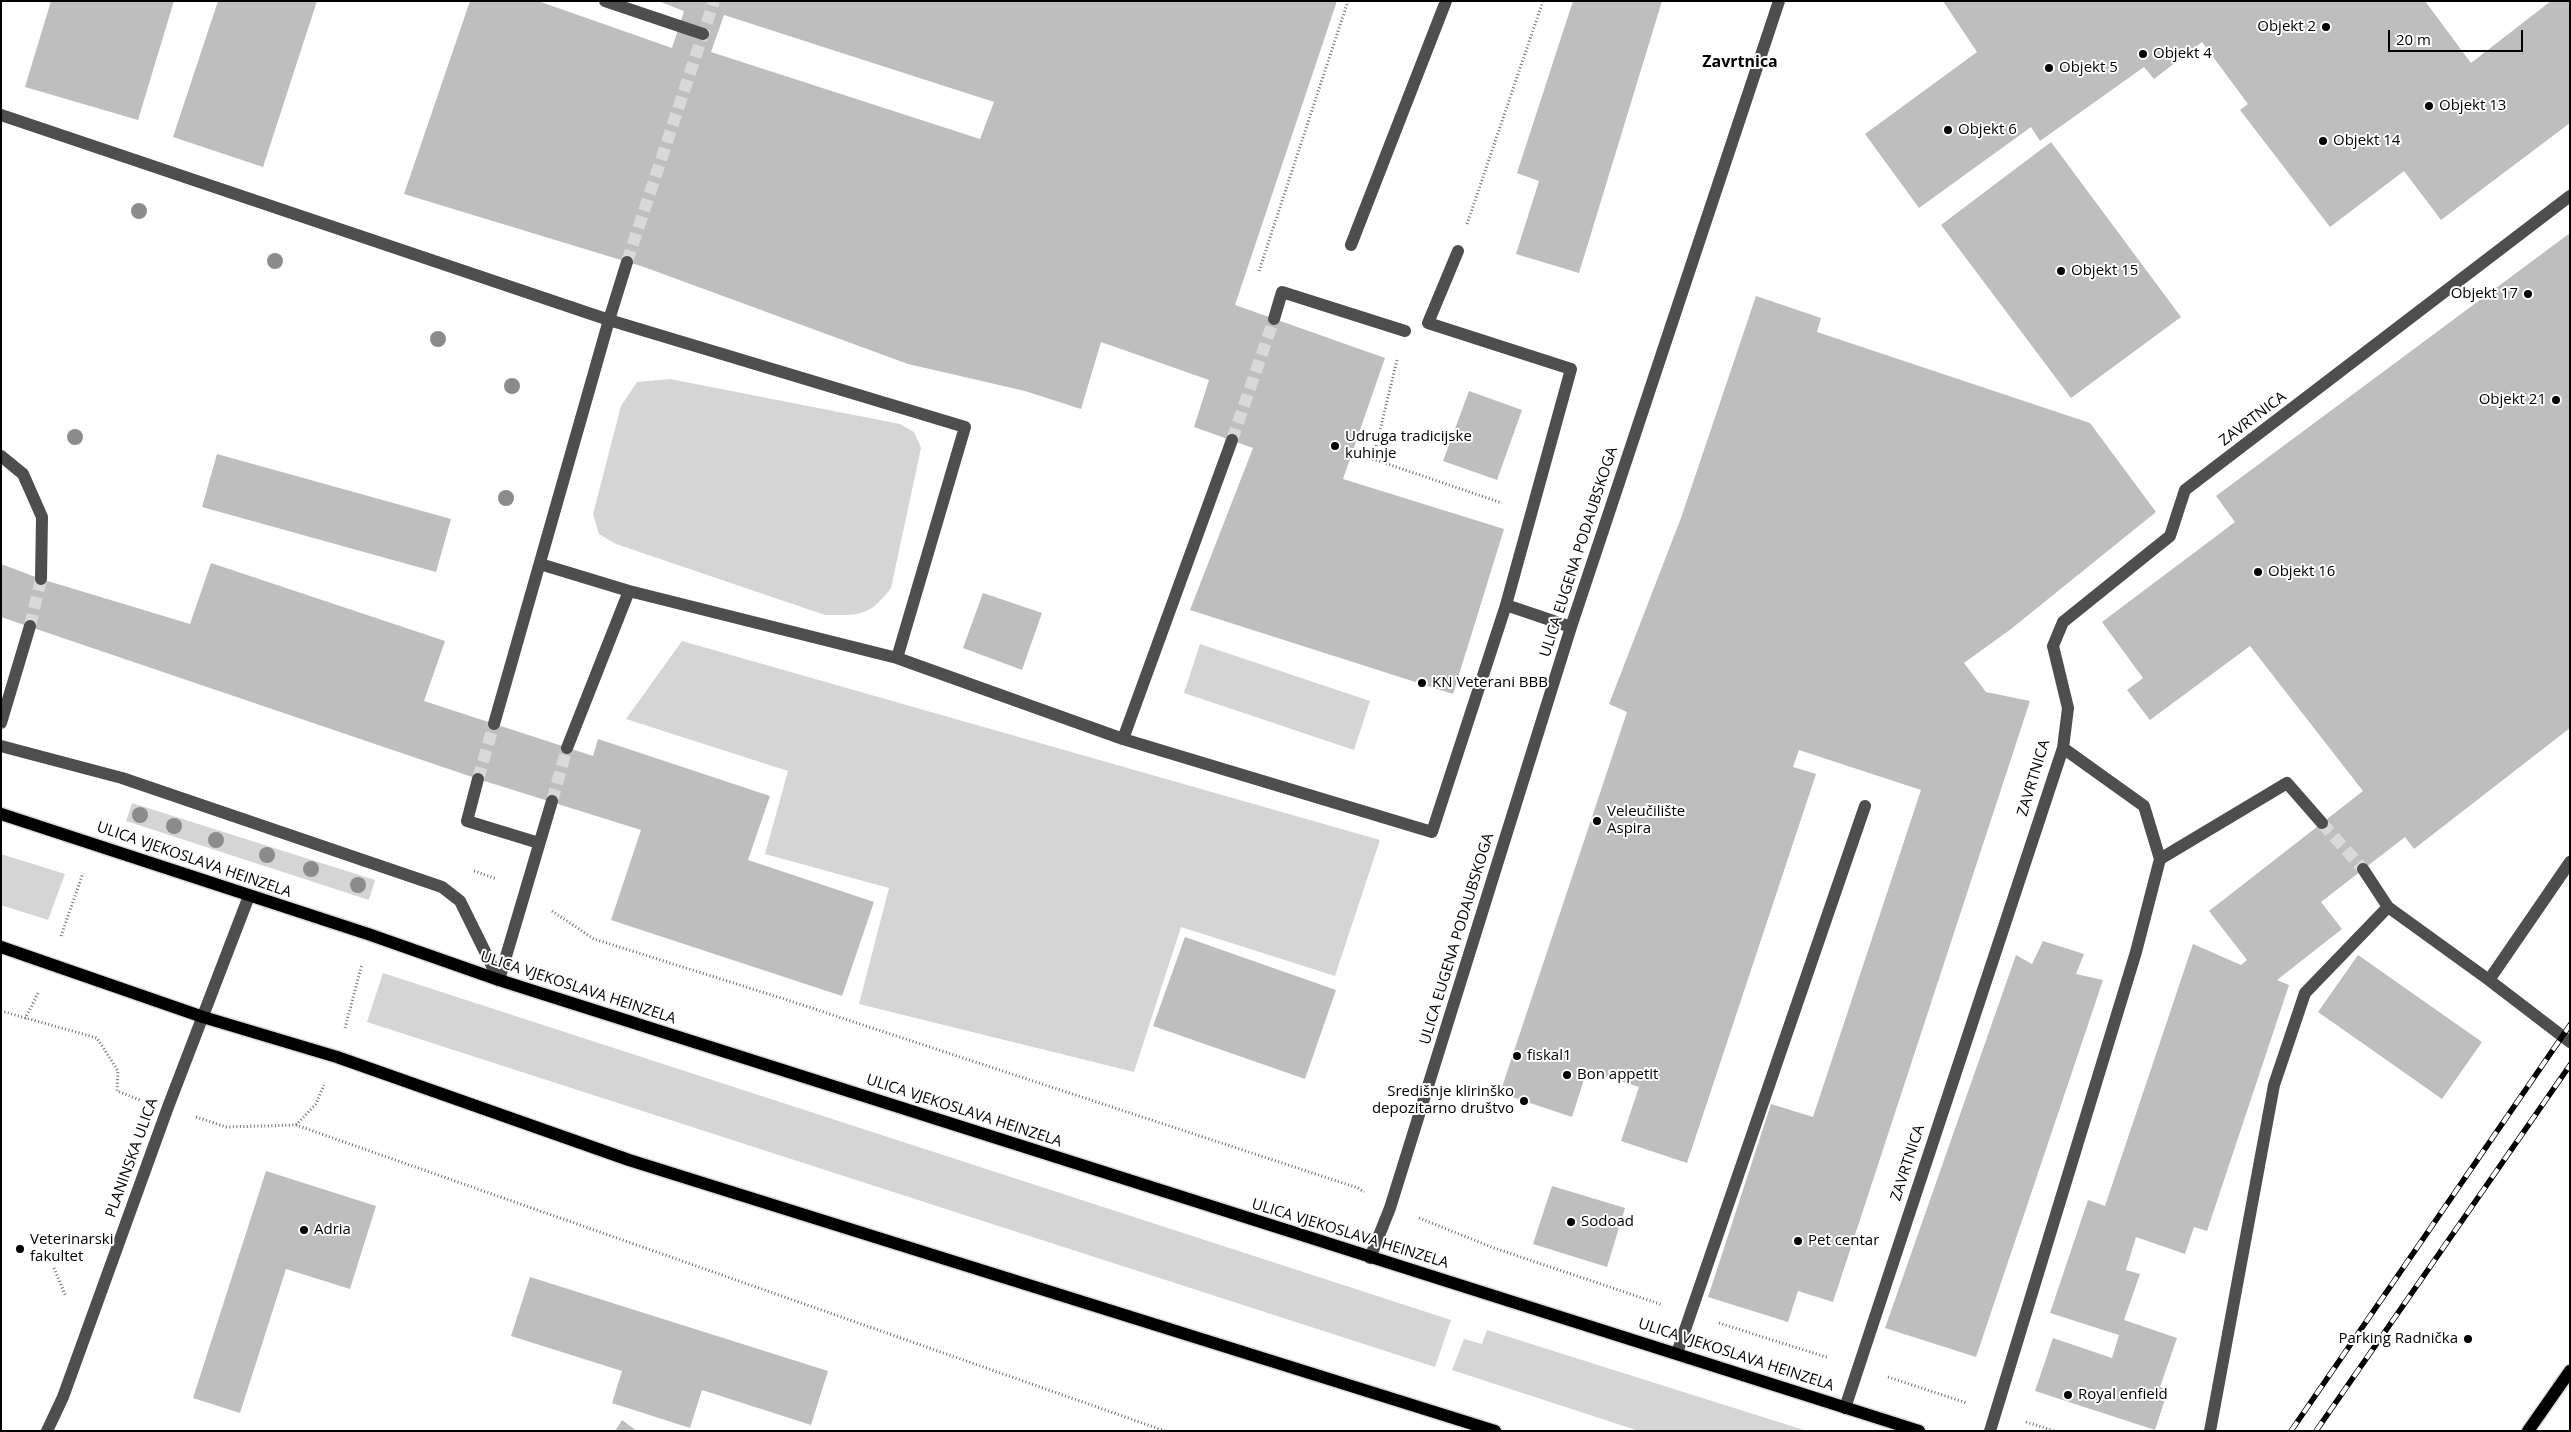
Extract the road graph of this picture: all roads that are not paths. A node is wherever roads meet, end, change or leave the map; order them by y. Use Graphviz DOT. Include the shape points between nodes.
graph roads {
  1 [pos="606,1"];
  2 [pos="1446,1"];
  3 [pos="1779,1"];
  4 [pos="703,34"];
  5 [pos="1,115"];
  6 [pos="2570,196"];
  7 [pos="1351,245"];
  8 [pos="1458,251"];
  9 [pos="627,262"];
  10 [pos="1274,318"];
  11 [pos="608,320"];
  12 [pos="1405,331"];
  13 [pos="1232,440"];
  14 [pos="1,456"];
  15 [pos="540,564"];
  16 [pos="41,579"];
  17 [pos="629,591"];
  18 [pos="1506,605"];
  19 [pos="30,626"];
  20 [pos="1570,627"];
  21 [pos="897,658"];
  22 [pos="1,723"];
  23 [pos="494,724"];
  24 [pos="1123,739"];
  25 [pos="1,746"];
  26 [pos="567,748"];
  27 [pos="2063,748"];
  28 [pos="478,779"];
  29 [pos="552,801"];
  30 [pos="1865,806"];
  31 [pos="1,814"];
  32 [pos="2322,823"];
  33 [pos="539,843"];
  34 [pos="2160,859"];
  35 [pos="2570,862"];
  36 [pos="2363,869"];
  37 [pos="249,896"];
  38 [pos="2388,907"];
  39 [pos="1,947"];
  40 [pos="498,980"];
  41 [pos="2489,980"];
  42 [pos="203,1017"];
  43 [pos="2570,1042"];
  44 [pos="1370,1258"];
  45 [pos="1677,1353"];
  46 [pos="2570,1371"];
  47 [pos="1845,1408"];
  48 [pos="46,1431"];
  49 [pos="1496,1431"];
  50 [pos="1919,1431"];
  51 [pos="1990,1431"];
  52 [pos="2210,1431"];
  53 [pos="2528,1431"];
  1 -- 4 [label="street"];
  2 -- 7 [label="street"];
  3 -- 20 [label="street, ULICA EUGENA PODAUBSKOGA"];
  5 -- 11 [label="street"];
  6 -- 27 [label="street, ZAVRTNICA" via="2185,490 2170,536 2063,622 2053,646 2068,708"];
  8 -- 18 [label="street" via="1428,323 1571,369"];
  9 -- 11 [label="street"];
  10 -- 12 [label="street" via="1282,292"];
  11 -- 15 [label="street"];
  11 -- 21 [label="street" via="964,426"];
  13 -- 24 [label="street"];
  14 -- 16 [label="street" via="23,474 42,517"];
  15 -- 17 [label="street"];
  15 -- 23 [label="street"];
  17 -- 21 [label="street"];
  17 -- 26 [label="street"];
  18 -- 20 [label="street"];
  18 -- 24 [label="street" via="1432,832"];
  19 -- 22 [label="street"];
  20 -- 44 [label="street, ULICA EUGENA PODAUBSKOGA" via="1390,1208"];
  21 -- 24 [label="street"];
  25 -- 40 [label="street" via="122,778 442,887 460,900"];
  27 -- 34 [label="street" via="2144,806"];
  27 -- 47 [label="street, ZAVRTNICA"];
  28 -- 33 [label="street" via="467,821"];
  29 -- 33 [label="street"];
  30 -- 45 [label="street"];
  31 -- 37 [label="main road, ULICA VJEKOSLAVA HEINZELA"];
  32 -- 34 [label="street" via="2287,783"];
  33 -- 40 [label="street"];
  34 -- 51 [label="street" via="2136,952"];
  35 -- 41 [label="street"];
  36 -- 38 [label="street"];
  37 -- 40 [label="main road, ULICA VJEKOSLAVA HEINZELA"];
  37 -- 42 [label="street, PLANINSKA ULICA"];
  38 -- 41 [label="street"];
  38 -- 52 [label="street" via="2304,993 2274,1085"];
  39 -- 42 [label="main road"];
  40 -- 44 [label="main road, ULICA VJEKOSLAVA HEINZELA"];
  41 -- 43 [label="street"];
  42 -- 48 [label="street, PLANINSKA ULICA" via="63,1397"];
  42 -- 49 [label="main road" via="337,1057 629,1160"];
  44 -- 45 [label="main road, ULICA VJEKOSLAVA HEINZELA"];
  45 -- 47 [label="main road, ULICA VJEKOSLAVA HEINZELA"];
  46 -- 53 [label="main road"];
  47 -- 50 [label="main road, ULICA VJEKOSLAVA HEINZELA"];
}
